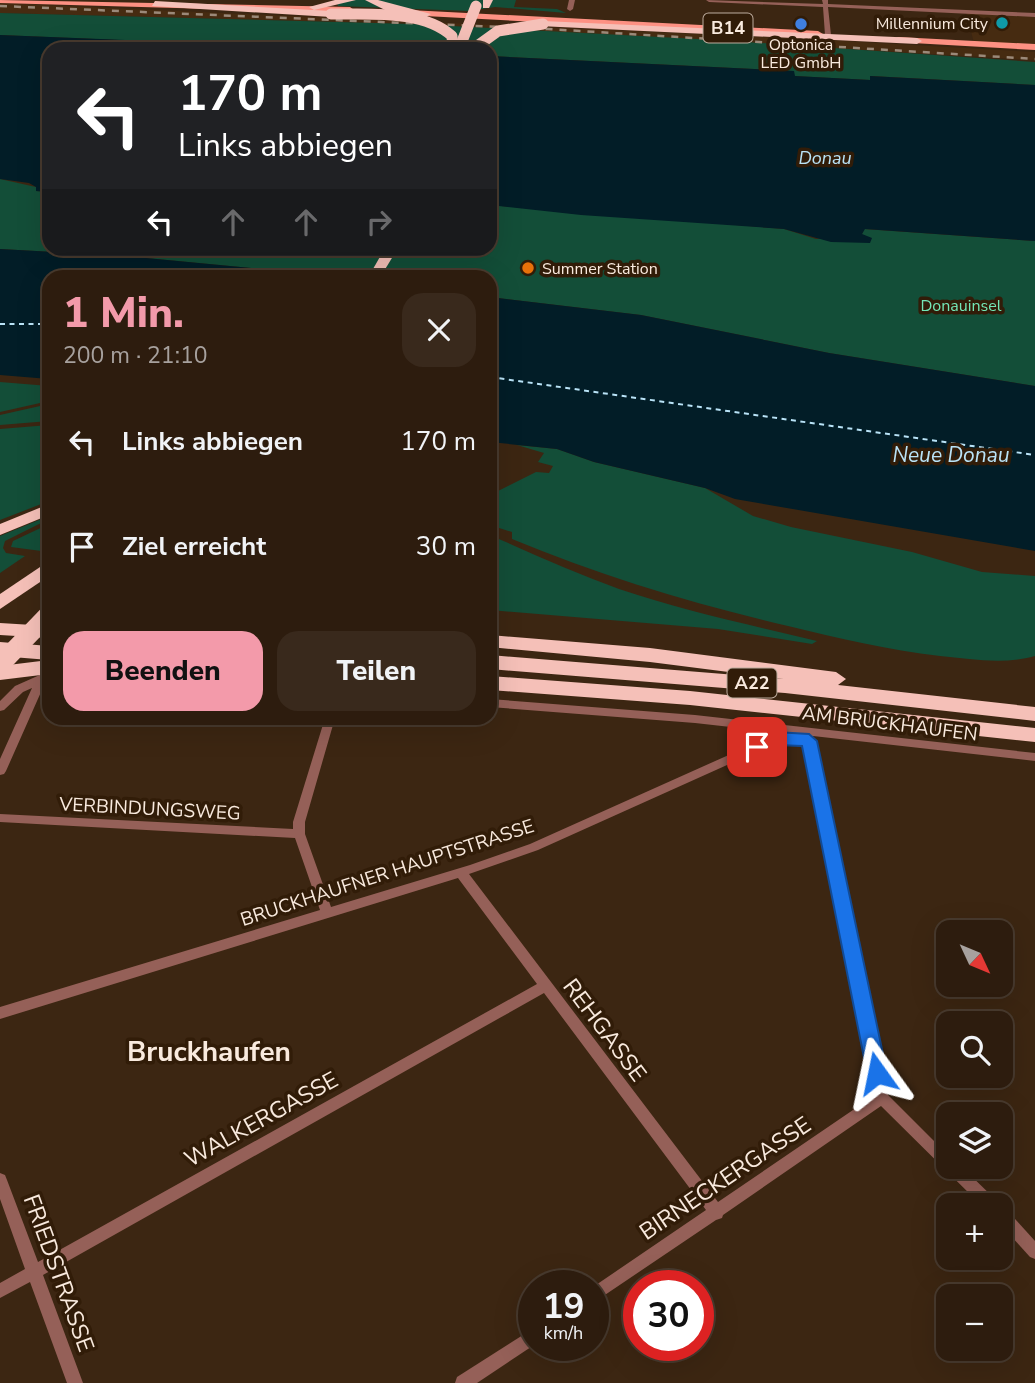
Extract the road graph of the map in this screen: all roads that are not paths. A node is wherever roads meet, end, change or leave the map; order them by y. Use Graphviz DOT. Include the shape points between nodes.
graph roads {
  1 [pos="0,0"];
  2 [pos="186,0"];
  3 [pos="351,0"];
  4 [pos="370,0"];
  5 [pos="572,0"];
  6 [pos="709,0"];
  7 [pos="825,2"];
  8 [pos="482,3"];
  9 [pos="155,4"];
  10 [pos="225,5"];
  11 [pos="359,5"];
  12 [pos="305,8"];
  13 [pos="570,9"];
  14 [pos="426,14"];
  15 [pos="1035,15"];
  16 [pos="828,35"];
  17 [pos="918,41"];
  18 [pos="454,42"];
  19 [pos="462,42"];
  20 [pos="473,42"];
  21 [pos="482,42"];
  22 [pos="1035,47"];
  23 [pos="381,256"];
  24 [pos="368,270"];
  25 [pos="42,512"];
  26 [pos="0,530"];
  27 [pos="42,559"];
  28 [pos="42,572"];
  29 [pos="0,590"];
  30 [pos="0,603"];
  31 [pos="42,621"];
  32 [pos="0,629"];
  33 [pos="42,632"];
  34 [pos="497,642"];
  35 [pos="0,649"];
  36 [pos="42,652"];
  37 [pos="497,663"];
  38 [pos="0,665"];
  39 [pos="0,673"];
  40 [pos="42,675"];
  41 [pos="42,677"];
  42 [pos="497,684"];
  43 [pos="42,685"];
  44 [pos="497,704"];
  45 [pos="0,707"];
  46 [pos="1013,711"];
  47 [pos="1035,714"];
  48 [pos="328,725"];
  49 [pos="774,733"];
  50 [pos="1035,735"];
  51 [pos="808,736"];
  52 [pos="1035,757"];
  53 [pos="0,771"];
  54 [pos="0,818"];
  55 [pos="299,834"];
  56 [pos="461,872"];
  57 [pos="327,913"];
  58 [pos="545,986"];
  59 [pos="0,1013"];
  60 [pos="882,1098"];
  61 [pos="936,1152"];
  62 [pos="964,1179"];
  63 [pos="0,1180"];
  64 [pos="978,1193"];
  65 [pos="717,1213"];
  66 [pos="1013,1227"];
  67 [pos="1035,1252"];
  68 [pos="34,1271"];
  69 [pos="609,1285"];
  70 [pos="0,1291"];
  71 [pos="518,1347"];
  72 [pos="75,1383"];
  73 [pos="463,1383"];
  1 -- 9 [label="main road, B14"];
  2 -- 10 [label="main road"];
  3 -- 12 [label="highway"];
  4 -- 14 [label="highway"];
  5 -- 13 [label="street"];
  6 -- 7 [label="street"];
  7 -- 15 [label="street"];
  7 -- 16 [label="street"];
  8 -- 19 [label="highway, bridge"];
  8 -- 20 [label="highway"];
  9 -- 10 [label="main road, B14"];
  9 -- 18 [label="highway, bridge" via="434,22 450,33"];
  10 -- 12 [label="main road, B14"];
  11 -- 12 [label="main road, B14"];
  11 -- 14 [label="main road, B14"];
  14 -- 16 [label="main road, B14"];
  16 -- 17 [label="main road, B14"];
  17 -- 21 [label="highway, bridge" via="526,25 498,31"];
  17 -- 22 [label="main road, B14"];
  23 -- 24 [label="highway"];
  25 -- 26 [label="highway"];
  27 -- 29 [label="highway"];
  28 -- 30 [label="highway"];
  31 -- 38 [label="highway, bridge"];
  32 -- 33 [label="highway"];
  34 -- 46 [label="highway" via="868,683"];
  35 -- 36 [label="highway"];
  37 -- 46 [label="highway, A22"];
  39 -- 40 [label="highway"];
  41 -- 45 [label="street" via="19,688"];
  42 -- 50 [label="highway, A22"];
  43 -- 53 [label="street"];
  44 -- 49 [label="street, AM BRUCKHAUFEN"];
  46 -- 47 [label="highway, A22"];
  48 -- 55 [label="street"];
  49 -- 51 [label="street, BRUCKHAUFNER HAUPTSTRASSE"];
  49 -- 56 [label="street, BRUCKHAUFNER HAUPTSTRASSE" via="534,847"];
  51 -- 52 [label="street, AM BRUCKHAUFEN"];
  51 -- 60 [label="street"];
  54 -- 55 [label="street, VERBINDUNGSWEG"];
  55 -- 57 [label="street"];
  56 -- 57 [label="street, BRUCKHAUFNER HAUPTSTRASSE"];
  56 -- 58 [label="street, REHGASSE"];
  57 -- 59 [label="street, BRUCKHAUFNER HAUPTSTRASSE"];
  58 -- 65 [label="street, REHGASSE"];
  58 -- 68 [label="street, WALKERGASSE"];
  60 -- 61 [label="street"];
  60 -- 65 [label="street, BIRNECKERGASSE"];
  62 -- 64 [label="street"];
  63 -- 68 [label="street, FRIEDSTRASSE"];
  65 -- 69 [label="street, BIRNECKERGASSE"];
  66 -- 67 [label="street"];
  68 -- 70 [label="street, WALKERGASSE"];
  68 -- 72 [label="street, FRIEDSTRASSE"];
  71 -- 73 [label="street"];
}
